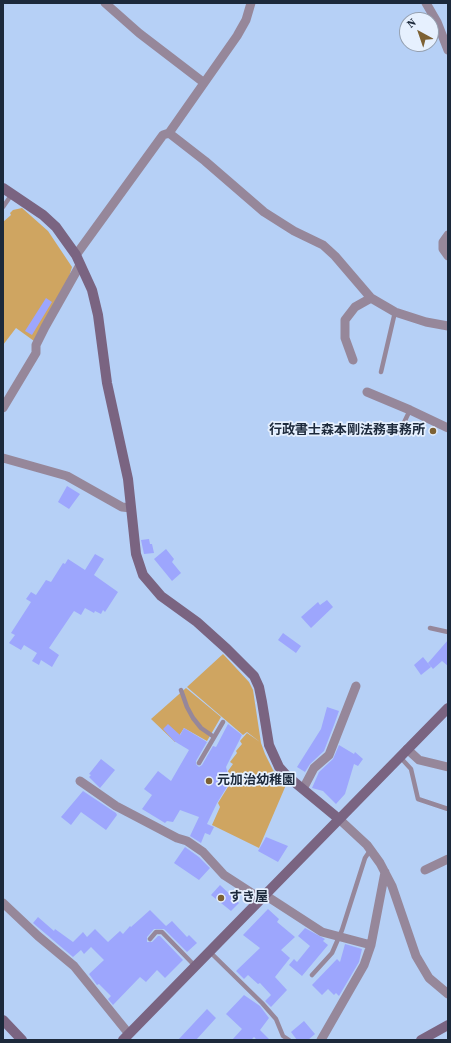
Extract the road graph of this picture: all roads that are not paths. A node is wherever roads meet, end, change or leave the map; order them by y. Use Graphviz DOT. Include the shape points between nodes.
graph roads {
  1 [pos="104,3"];
  2 [pos="251,3"];
  3 [pos="426,3"];
  4 [pos="448,50"];
  5 [pos="203,82"];
  6 [pos="169,133"];
  7 [pos="7,191"];
  8 [pos="3,207"];
  9 [pos="448,235"];
  10 [pos="448,256"];
  11 [pos="78,260"];
  12 [pos="371,298"];
  13 [pos="395,312"];
  14 [pos="448,326"];
  15 [pos="353,360"];
  16 [pos="381,372"];
  17 [pos="367,392"];
  18 [pos="3,408"];
  19 [pos="410,410"];
  20 [pos="448,428"];
  21 [pos="399,433"];
  22 [pos="3,458"];
  23 [pos="131,508"];
  24 [pos="430,628"];
  25 [pos="448,632"];
  26 [pos="356,686"];
  27 [pos="181,690"];
  28 [pos="448,708"];
  29 [pos="223,722"];
  30 [pos="214,737"];
  31 [pos="404,753"];
  32 [pos="199,763"];
  33 [pos="448,768"];
  34 [pos="80,781"];
  35 [pos="303,789"];
  36 [pos="448,809"];
  37 [pos="339,819"];
  38 [pos="371,849"];
  39 [pos="448,859"];
  40 [pos="425,870"];
  41 [pos="385,872"];
  42 [pos="263,897"];
  43 [pos="3,903"];
  44 [pos="339,937"];
  45 [pos="150,939"];
  46 [pos="371,945"];
  47 [pos="209,952"];
  48 [pos="195,966"];
  49 [pos="312,975"];
  50 [pos="448,994"];
  51 [pos="3,1020"];
  52 [pos="448,1025"];
  53 [pos="126,1038"];
  54 [pos="22,1040"];
  55 [pos="289,1040"];
  56 [pos="321,1040"];
  57 [pos="421,1040"];
  1 -- 5 [label="street"];
  2 -- 5 [label="street" via="246,20 237,36"];
  3 -- 4 [label="street"];
  5 -- 6 [label="street"];
  6 -- 11 [label="street" via="163,135"];
  6 -- 12 [label="street" via="264,212 323,245"];
  7 -- 8 [label="lane"];
  7 -- 11 [label="street" via="43,215 65,239"];
  9 -- 10 [label="street" via="443,242"];
  11 -- 18 [label="street" via="36,345 36,353"];
  11 -- 23 [label="street" via="92,290 98,315 107,383 128,479"];
  12 -- 13 [label="street"];
  12 -- 15 [label="street" via="355,307 345,320 345,338"];
  13 -- 14 [label="street"];
  13 -- 16 [label="lane"];
  17 -- 19 [label="street"];
  19 -- 20 [label="street"];
  19 -- 21 [label="lane"];
  22 -- 23 [label="street" via="67,476 122,507"];
  23 -- 35 [label="street" via="136,554 143,575 161,596 197,622 254,676 259,686 269,746 287,776"];
  24 -- 25 [label="lane"];
  26 -- 35 [label="street" via="329,755 314,768"];
  27 -- 30 [label="lane" via="186,707 193,718 201,728"];
  28 -- 31 [label="street"];
  29 -- 30 [label="lane"];
  30 -- 32 [label="lane"];
  31 -- 33 [label="street"];
  31 -- 36 [label="lane" via="411,769 418,799"];
  31 -- 37 [label="street"];
  34 -- 42 [label="street" via="116,806 203,852 224,875"];
  35 -- 37 [label="street"];
  37 -- 38 [label="street"];
  37 -- 42 [label="street"];
  38 -- 41 [label="street"];
  38 -- 44 [label="lane" via="365,858"];
  39 -- 40 [label="street"];
  41 -- 46 [label="street"];
  41 -- 50 [label="street" via="416,956 429,978"];
  42 -- 44 [label="street" via="322,932"];
  42 -- 47 [label="street"];
  43 -- 53 [label="street" via="74,966"];
  44 -- 46 [label="street"];
  44 -- 49 [label="lane" via="332,953"];
  45 -- 48 [label="lane" via="156,932 162,932"];
  46 -- 56 [label="street" via="364,965"];
  47 -- 48 [label="street"];
  47 -- 55 [label="lane" via="262,1004 276,1020 283,1036"];
  48 -- 53 [label="street"];
  51 -- 54 [label="street"];
  52 -- 57 [label="street"];
}
